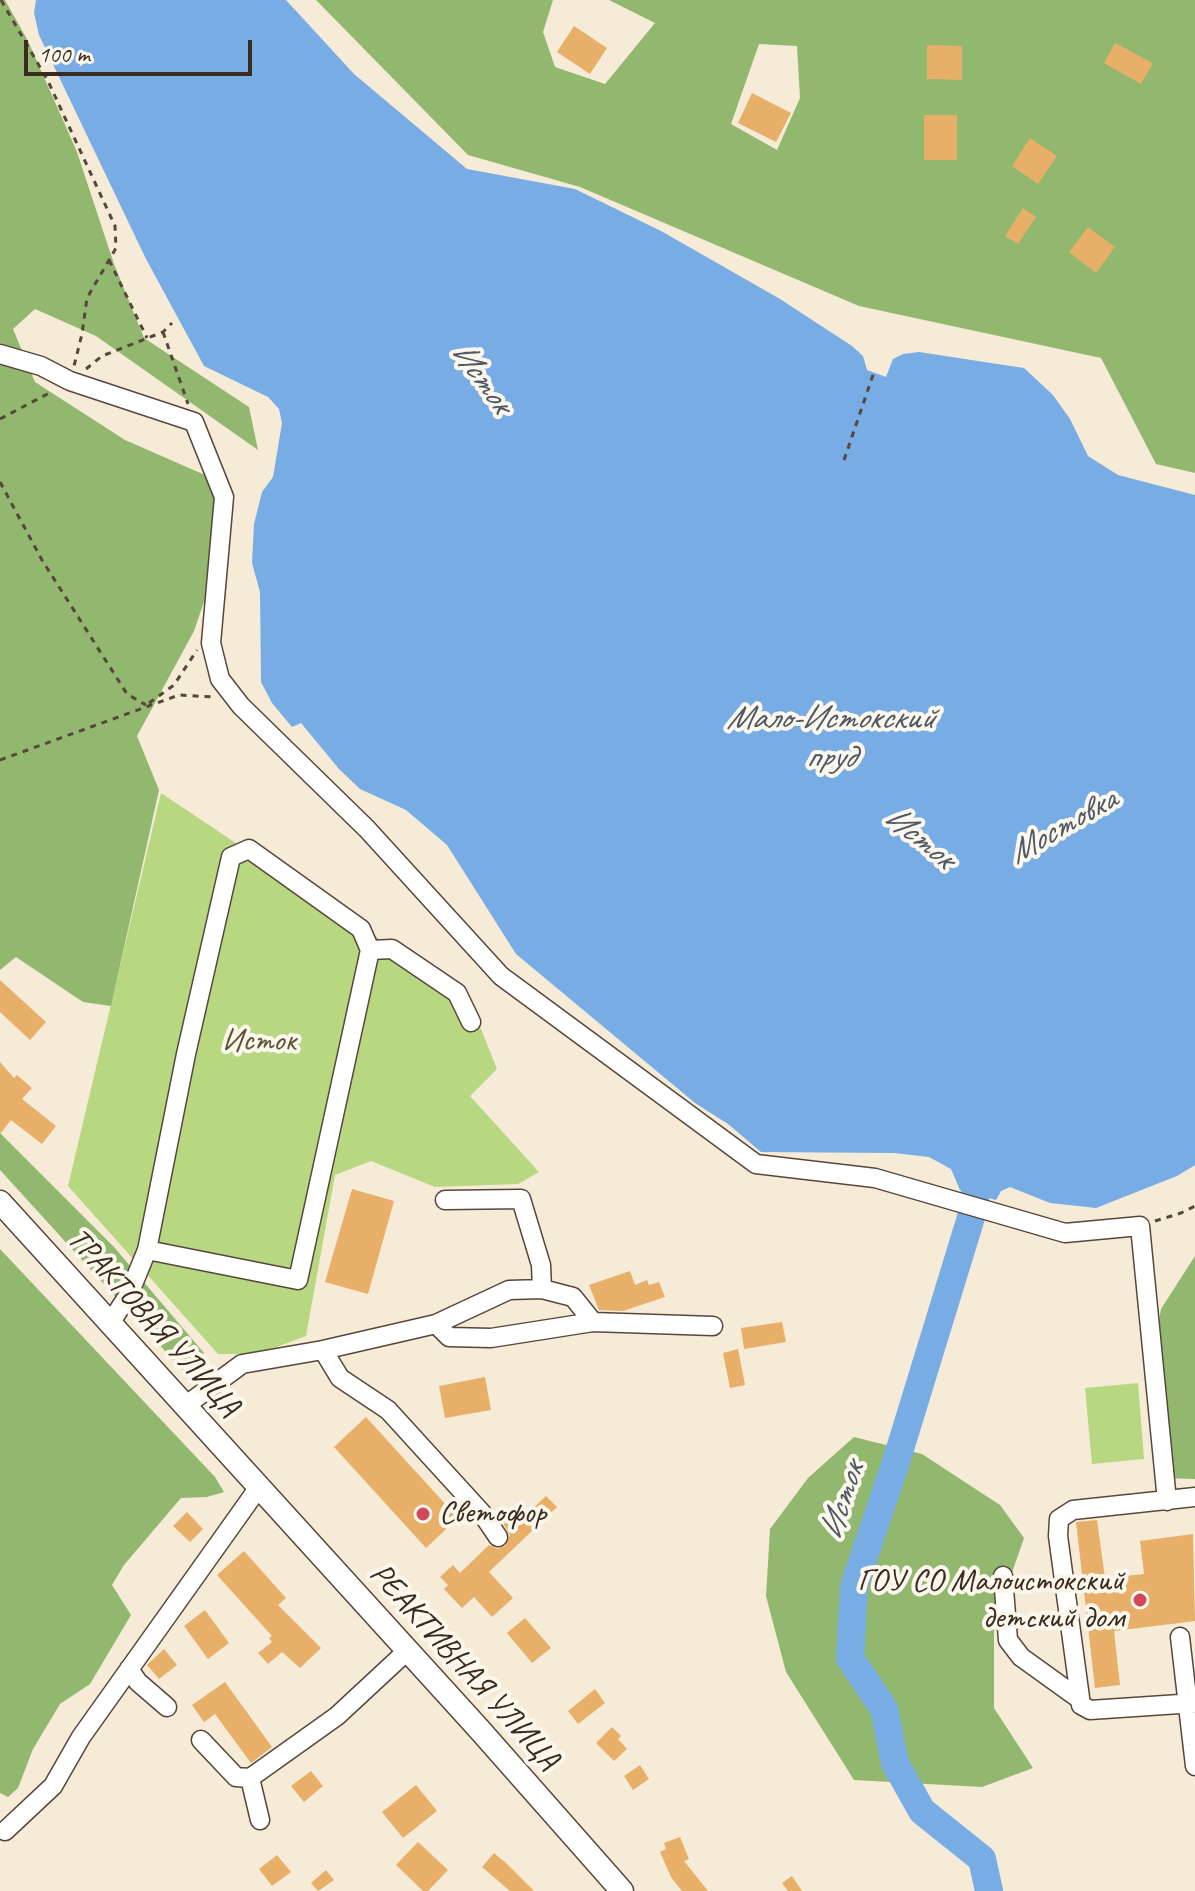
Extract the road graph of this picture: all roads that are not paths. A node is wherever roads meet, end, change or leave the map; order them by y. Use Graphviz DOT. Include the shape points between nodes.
graph roads {
  1 [pos="0,354"];
  2 [pos="370,950"];
  3 [pos="471,1022"];
  4 [pos="445,1200"];
  5 [pos="0,1202"];
  6 [pos="147,1250"];
  7 [pos="542,1289"];
  8 [pos="111,1322"];
  9 [pos="593,1322"];
  10 [pos="436,1324"];
  11 [pos="713,1326"];
  12 [pos="323,1350"];
  13 [pos="185,1406"];
  14 [pos="259,1487"];
  15 [pos="1195,1497"];
  16 [pos="1167,1501"];
  17 [pos="498,1537"];
  18 [pos="1003,1576"];
  19 [pos="1180,1637"];
  20 [pos="407,1651"];
  21 [pos="129,1669"];
  22 [pos="1078,1698"];
  23 [pos="1192,1704"];
  24 [pos="167,1707"];
  25 [pos="201,1740"];
  26 [pos="1195,1766"];
  27 [pos="250,1778"];
  28 [pos="260,1820"];
  29 [pos="5,1831"];
  30 [pos="622,1891"];
  1 -- 16 [label="lane" via="194,422 224,497 211,643 220,679 501,976 756,1164 875,1178 1065,1233 1140,1226"];
  2 -- 3 [label="lane" via="392,949 457,993"];
  2 -- 6 [label="lane" via="298,1280"];
  2 -- 6 [label="lane" via="361,929 249,849 231,857"];
  4 -- 7 [label="lane" via="521,1199 541,1265"];
  5 -- 8 [label="main road, ТРАКТОВАЯ УЛИЦА"];
  6 -- 8 [label="lane"];
  7 -- 9 [label="lane" via="573,1297"];
  7 -- 10 [label="lane" via="509,1290"];
  8 -- 13 [label="main road, ТРАКТОВАЯ УЛИЦА"];
  9 -- 10 [label="lane" via="491,1338 449,1337"];
  9 -- 11 [label="lane"];
  10 -- 12 [label="lane"];
  12 -- 13 [label="lane" via="242,1364"];
  12 -- 17 [label="lane" via="340,1378 388,1410"];
  13 -- 14 [label="main road, ТРАКТОВАЯ УЛИЦА"];
  14 -- 20 [label="main road, РЕАКТИВНАЯ УЛИЦА"];
  14 -- 21 [label="lane"];
  15 -- 16 [label="lane"];
  16 -- 22 [label="lane" via="1073,1510 1059,1519"];
  18 -- 22 [label="lane" via="1008,1640 1021,1657"];
  19 -- 23 [label="lane"];
  20 -- 27 [label="lane" via="337,1716"];
  20 -- 30 [label="main road, РЕАКТИВНАЯ УЛИЦА"];
  21 -- 24 [label="lane"];
  21 -- 29 [label="lane" via="53,1786"];
  22 -- 23 [label="lane" via="1090,1710"];
  23 -- 26 [label="lane"];
  25 -- 27 [label="lane" via="236,1777"];
  27 -- 28 [label="lane"];
}
